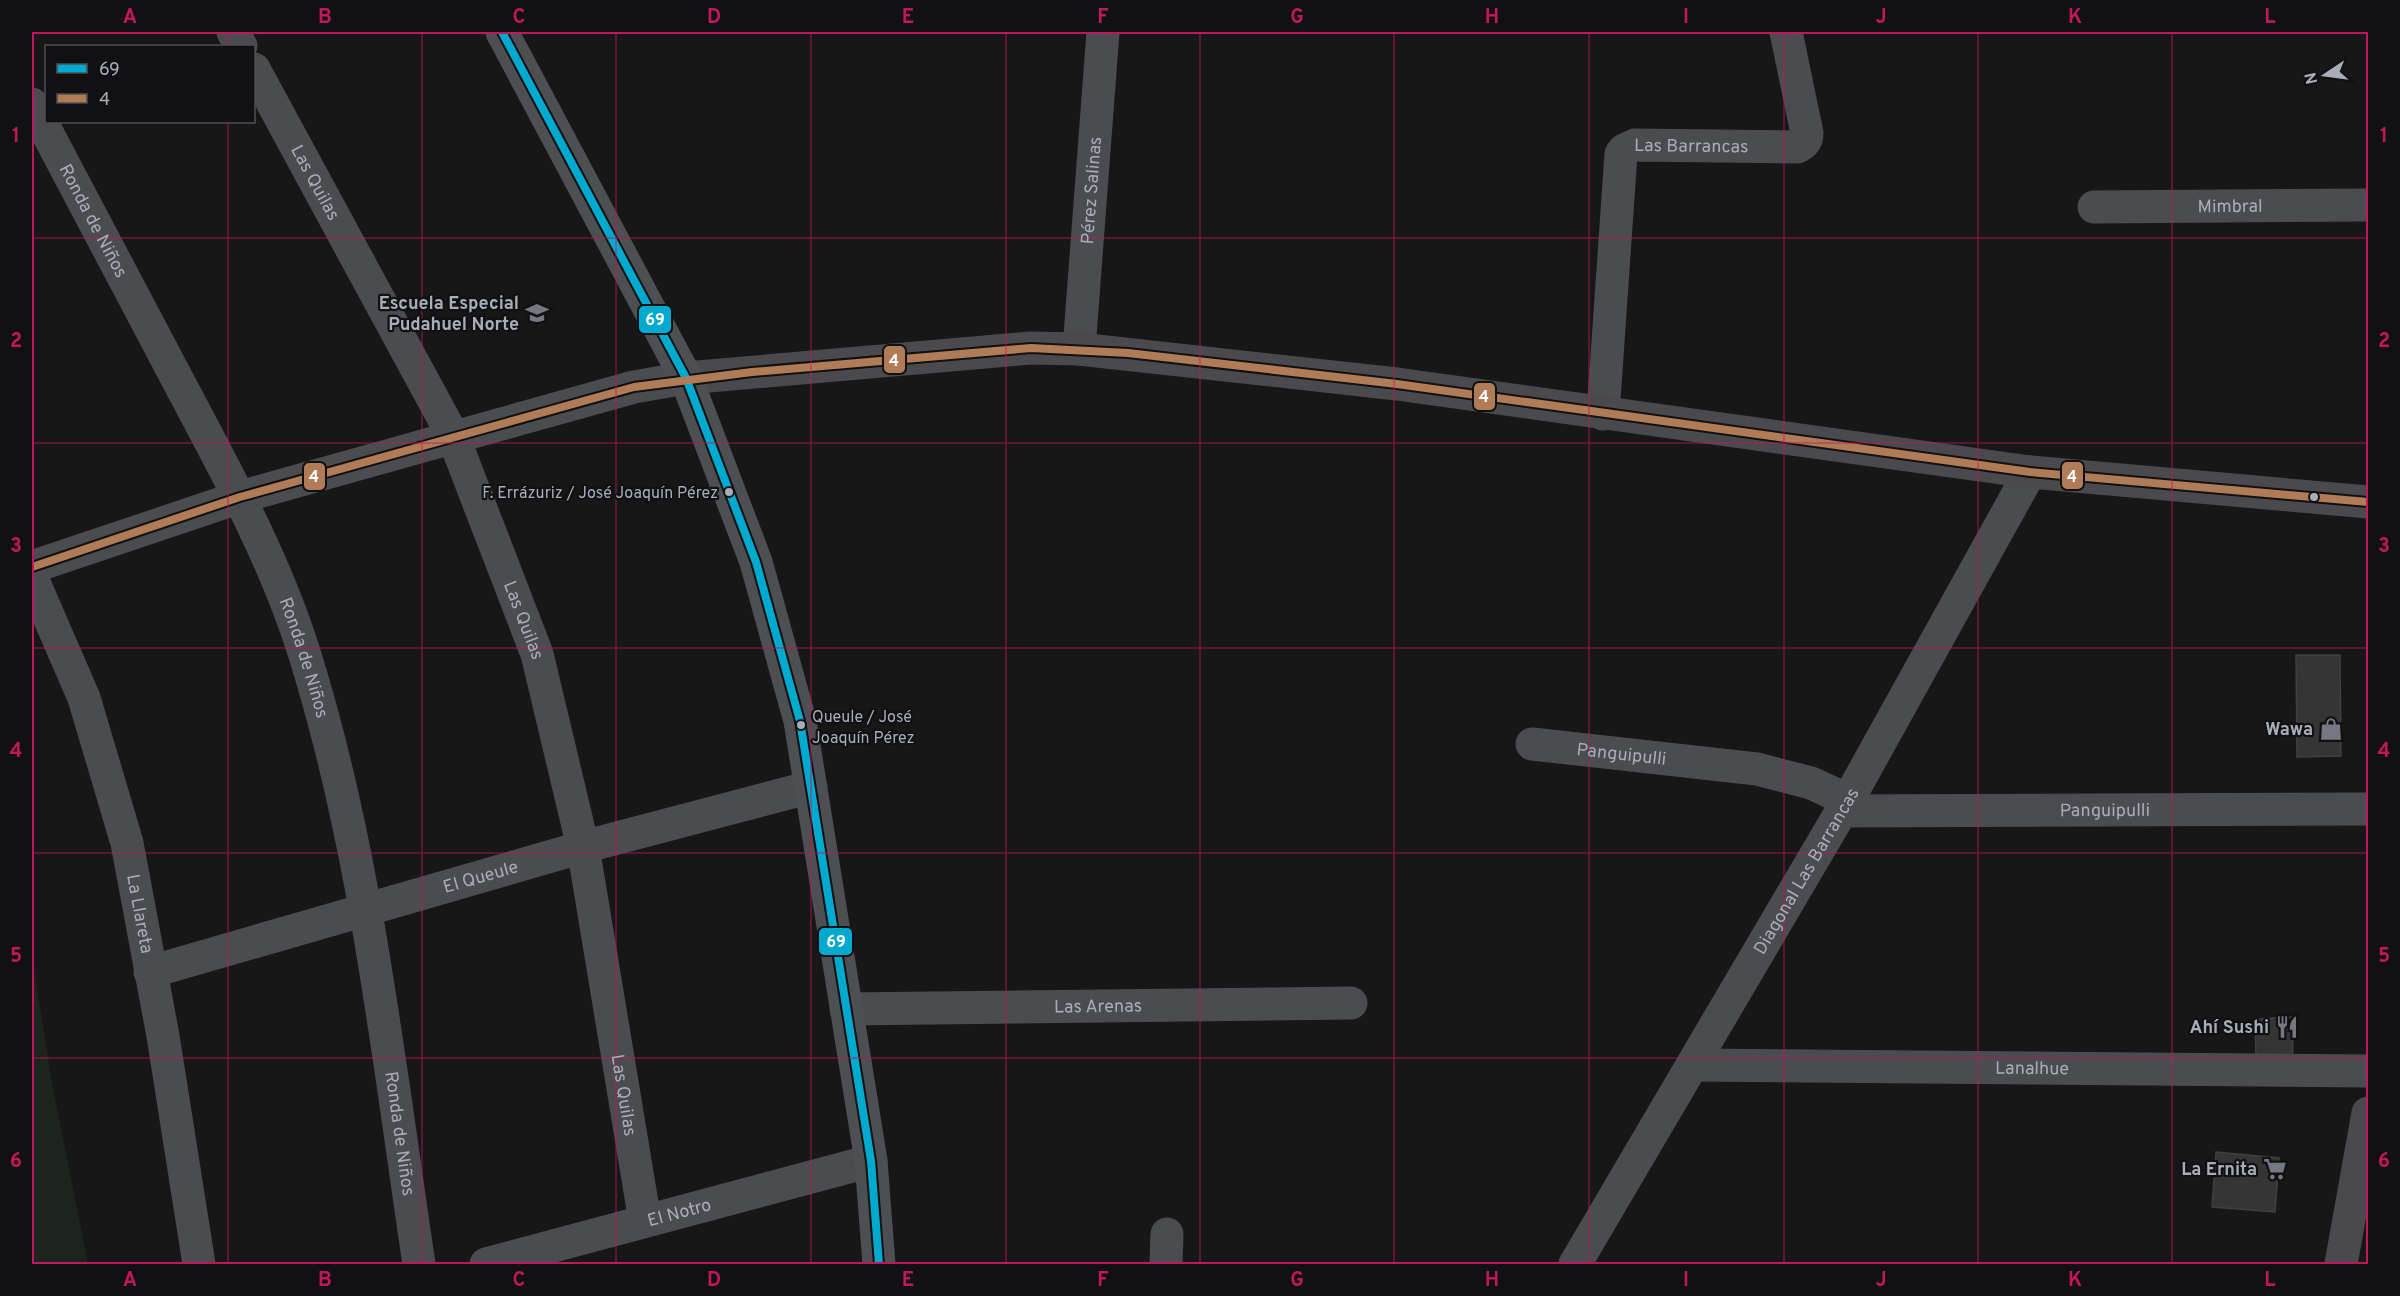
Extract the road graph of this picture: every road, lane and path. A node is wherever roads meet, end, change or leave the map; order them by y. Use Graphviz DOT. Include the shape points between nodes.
graph roads {
  1 [pos="502,32"];
  2 [pos="1103,32"];
  3 [pos="1786,32"];
  4 [pos="255,71"];
  5 [pos="32,104"];
  6 [pos="2368,205"];
  7 [pos="2094,207"];
  8 [pos="1079,349"];
  9 [pos="686,378"];
  10 [pos="1602,414"];
  11 [pos="453,436"];
  12 [pos="2030,472"];
  13 [pos="240,497"];
  14 [pos="2368,502"];
  15 [pos="32,567"];
  16 [pos="32,578"];
  17 [pos="1532,744"];
  18 [pos="811,787"];
  19 [pos="1844,806"];
  20 [pos="2368,809"];
  21 [pos="583,847"];
  22 [pos="366,912"];
  23 [pos="150,972"];
  24 [pos="1351,1003"];
  25 [pos="846,1009"];
  26 [pos="1694,1065"];
  27 [pos="2368,1071"];
  28 [pos="2368,1113"];
  29 [pos="871,1161"];
  30 [pos="2363,1178"];
  31 [pos="645,1221"];
  32 [pos="199,1264"];
  33 [pos="420,1264"];
  34 [pos="486,1264"];
  35 [pos="879,1264"];
  36 [pos="1575,1264"];
  37 [pos="2341,1264"];
  1 -- 9 [label="main road"];
  2 -- 8 [label="street, Pérez Salinas"];
  3 -- 10 [label="street, Las Barrancas" via="1807,133 1803,144 1635,145 1621,154"];
  4 -- 11 [label="street, Las Quilas"];
  5 -- 13 [label="street, Ronda de Niños"];
  6 -- 7 [label="street, Mimbral"];
  8 -- 9 [label="street" via="1031,348"];
  8 -- 10 [label="street" via="1397,384"];
  9 -- 11 [label="street" via="634,387"];
  9 -- 18 [label="main road" via="756,562 790,680"];
  10 -- 12 [label="street"];
  11 -- 13 [label="street"];
  11 -- 21 [label="street, Las Quilas" via="537,654"];
  12 -- 14 [label="street"];
  12 -- 19 [label="street, Diagonal Las Barrancas"];
  13 -- 15 [label="street"];
  13 -- 22 [label="street, Ronda de Niños" via="303,649 342,796"];
  16 -- 23 [label="street, La Llareta" via="87,709 127,843"];
  17 -- 19 [label="street, Panguipulli" via="1757,769 1811,783"];
  18 -- 21 [label="street, El Queule"];
  18 -- 25 [label="main road"];
  19 -- 20 [label="street, Panguipulli"];
  19 -- 26 [label="street, Diagonal Las Barrancas"];
  21 -- 22 [label="street, El Queule"];
  21 -- 31 [label="street, Las Quilas"];
  22 -- 23 [label="street, El Queule"];
  22 -- 33 [label="street, Ronda de Niños"];
  23 -- 32 [label="street, La Llareta"];
  24 -- 25 [label="street, Las Arenas"];
  25 -- 29 [label="main road"];
  26 -- 27 [label="street, Lanalhue"];
  26 -- 36 [label="street, Diagonal Las Barrancas"];
  28 -- 30 [label="street"];
  29 -- 31 [label="street, El Notro"];
  29 -- 35 [label="main road"];
  30 -- 37 [label="street"];
  31 -- 34 [label="street, El Notro"];
}
